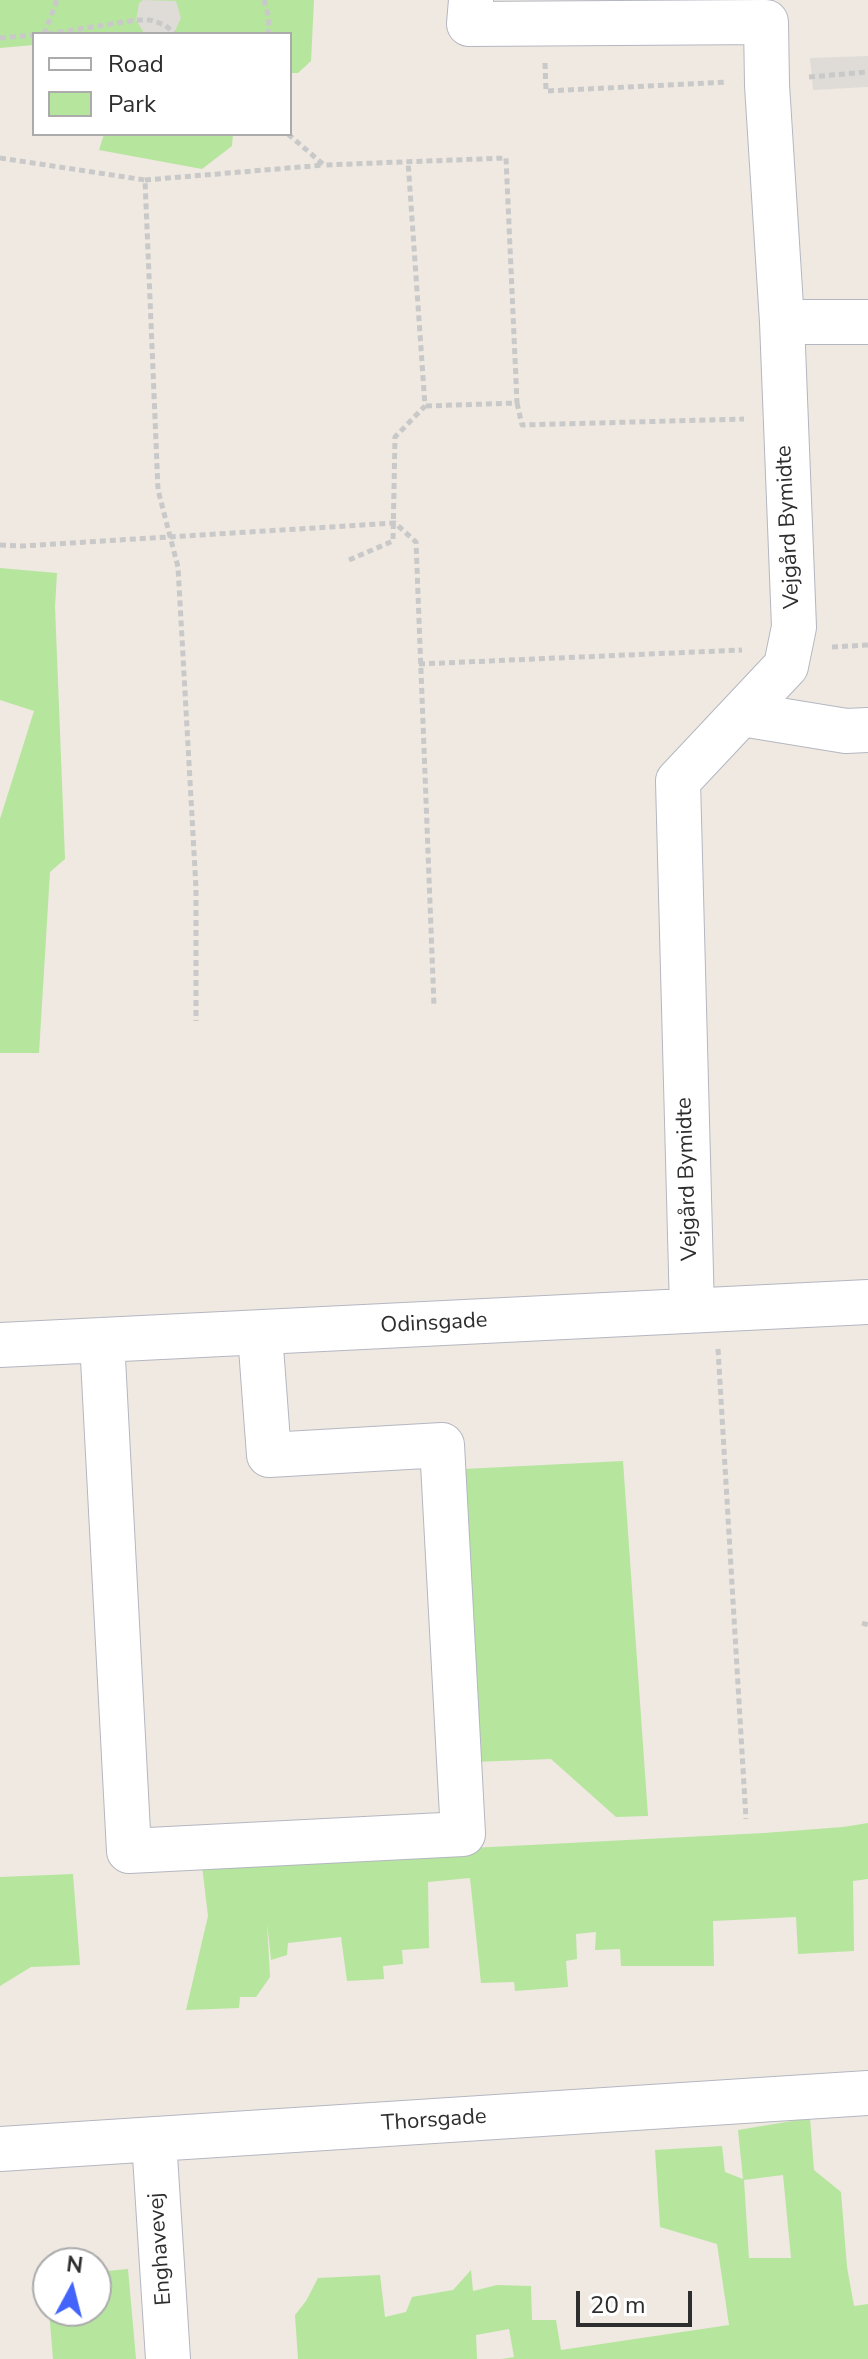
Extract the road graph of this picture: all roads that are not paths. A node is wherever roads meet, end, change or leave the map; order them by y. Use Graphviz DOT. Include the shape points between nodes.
graph roads {
  1 [pos="471,0"];
  2 [pos="766,11"];
  3 [pos="782,322"];
  4 [pos="868,322"];
  5 [pos="742,714"];
  6 [pos="868,730"];
  7 [pos="868,1302"];
  8 [pos="704,1309"];
  9 [pos="260,1334"];
  10 [pos="102,1340"];
  11 [pos="0,1345"];
  12 [pos="868,2093"];
  13 [pos="154,2140"];
  14 [pos="0,2149"];
  15 [pos="168,2359"];
  1 -- 2 [label="street, Vejgård Bymidte" via="469,24"];
  2 -- 3 [label="street, Vejgård Bymidte"];
  3 -- 4 [label="street"];
  3 -- 5 [label="street, Vejgård Bymidte" via="794,627 786,666"];
  5 -- 6 [label="street"];
  5 -- 8 [label="street, Vejgård Bymidte" via="678,781"];
  7 -- 8 [label="street, Odinsgade"];
  8 -- 9 [label="street, Odinsgade"];
  9 -- 10 [label="street, Odinsgade"];
  9 -- 10 [label="street" via="269,1455 442,1445 463,1834 129,1851"];
  10 -- 11 [label="street, Odinsgade"];
  12 -- 13 [label="street, Thorsgade"];
  13 -- 14 [label="street, Thorsgade"];
  13 -- 15 [label="street, Enghavevej"];
}
